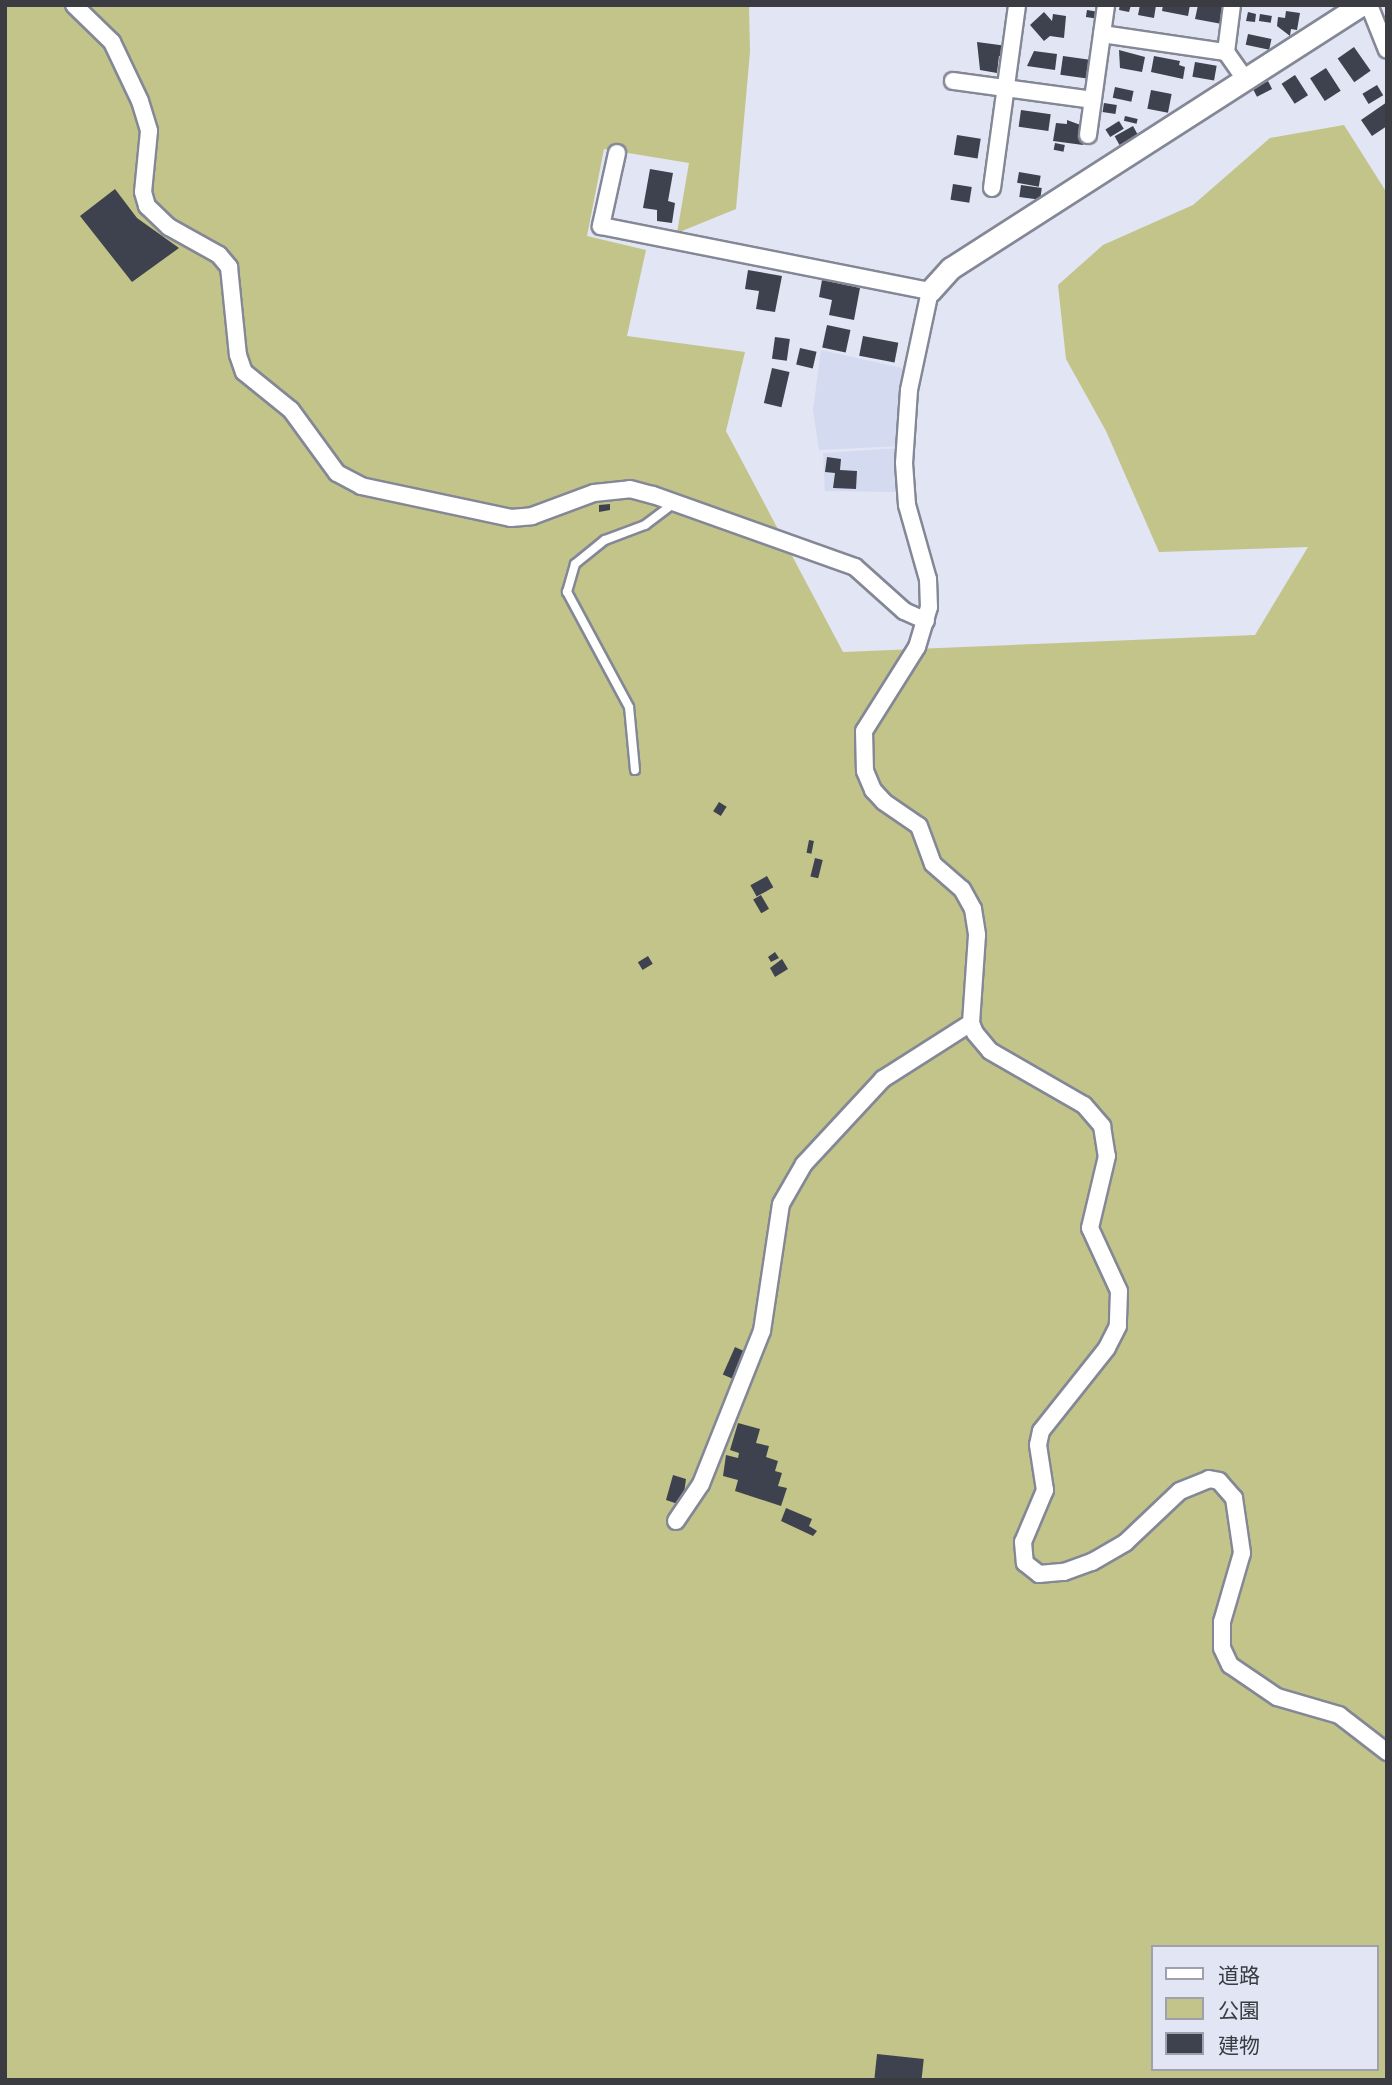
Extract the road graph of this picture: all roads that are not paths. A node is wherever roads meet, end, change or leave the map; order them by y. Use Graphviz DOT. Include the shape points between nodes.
graph roads {
  1 [pos="74,5"];
  2 [pos="1017,5"];
  3 [pos="1106,5"];
  4 [pos="1232,5"];
  5 [pos="1361,5"];
  6 [pos="1369,5"];
  7 [pos="1102,34"];
  8 [pos="1387,50"];
  9 [pos="1226,52"];
  10 [pos="1244,78"];
  11 [pos="953,81"];
  12 [pos="1005,88"];
  13 [pos="1093,100"];
  14 [pos="1088,135"];
  15 [pos="617,153"];
  16 [pos="992,188"];
  17 [pos="930,291"];
  18 [pos="674,503"];
  19 [pos="926,621"];
  20 [pos="635,770"];
  21 [pos="971,1023"];
  22 [pos="676,1521"];
  23 [pos="1387,1752"];
  1 -- 18 [label="street" via="112,41 140,101 149,131 143,192 147,206 169,228 219,255 229,267 238,355 244,372 291,410 337,473 361,486 511,518 533,516 613,490 642,492"];
  2 -- 12 [label="street"];
  3 -- 7 [label="street"];
  4 -- 9 [label="street"];
  5 -- 10 [label="street"];
  6 -- 8 [label="street"];
  7 -- 9 [label="street"];
  7 -- 13 [label="street"];
  9 -- 10 [label="street"];
  10 -- 17 [label="street" via="951,268"];
  11 -- 12 [label="street"];
  12 -- 13 [label="street"];
  12 -- 16 [label="street"];
  13 -- 14 [label="street"];
  15 -- 17 [label="street" via="601,226"];
  17 -- 19 [label="street" via="909,390 904,463 912,531 930,590"];
  18 -- 19 [label="street" via="855,567 904,611"];
  18 -- 20 [label="lane" via="645,525 605,540 575,564 567,592 629,707"];
  19 -- 21 [label="street" via="916,648 864,730 862,746 873,790 919,826 933,863 961,889 973,909 978,969"];
  21 -- 22 [label="street" via="884,1079 804,1164 781,1204 762,1331 701,1484"];
  21 -- 23 [label="street" via="990,1051 1096,1115 1108,1144 1090,1228 1119,1291 1118,1326 1095,1368 1041,1431 1038,1445 1045,1490 1023,1542 1025,1563 1038,1574 1064,1572 1092,1562 1126,1542 1180,1491 1209,1479 1219,1481 1234,1498 1242,1553 1222,1622 1222,1648 1230,1665 1277,1697 1339,1715"];
}
